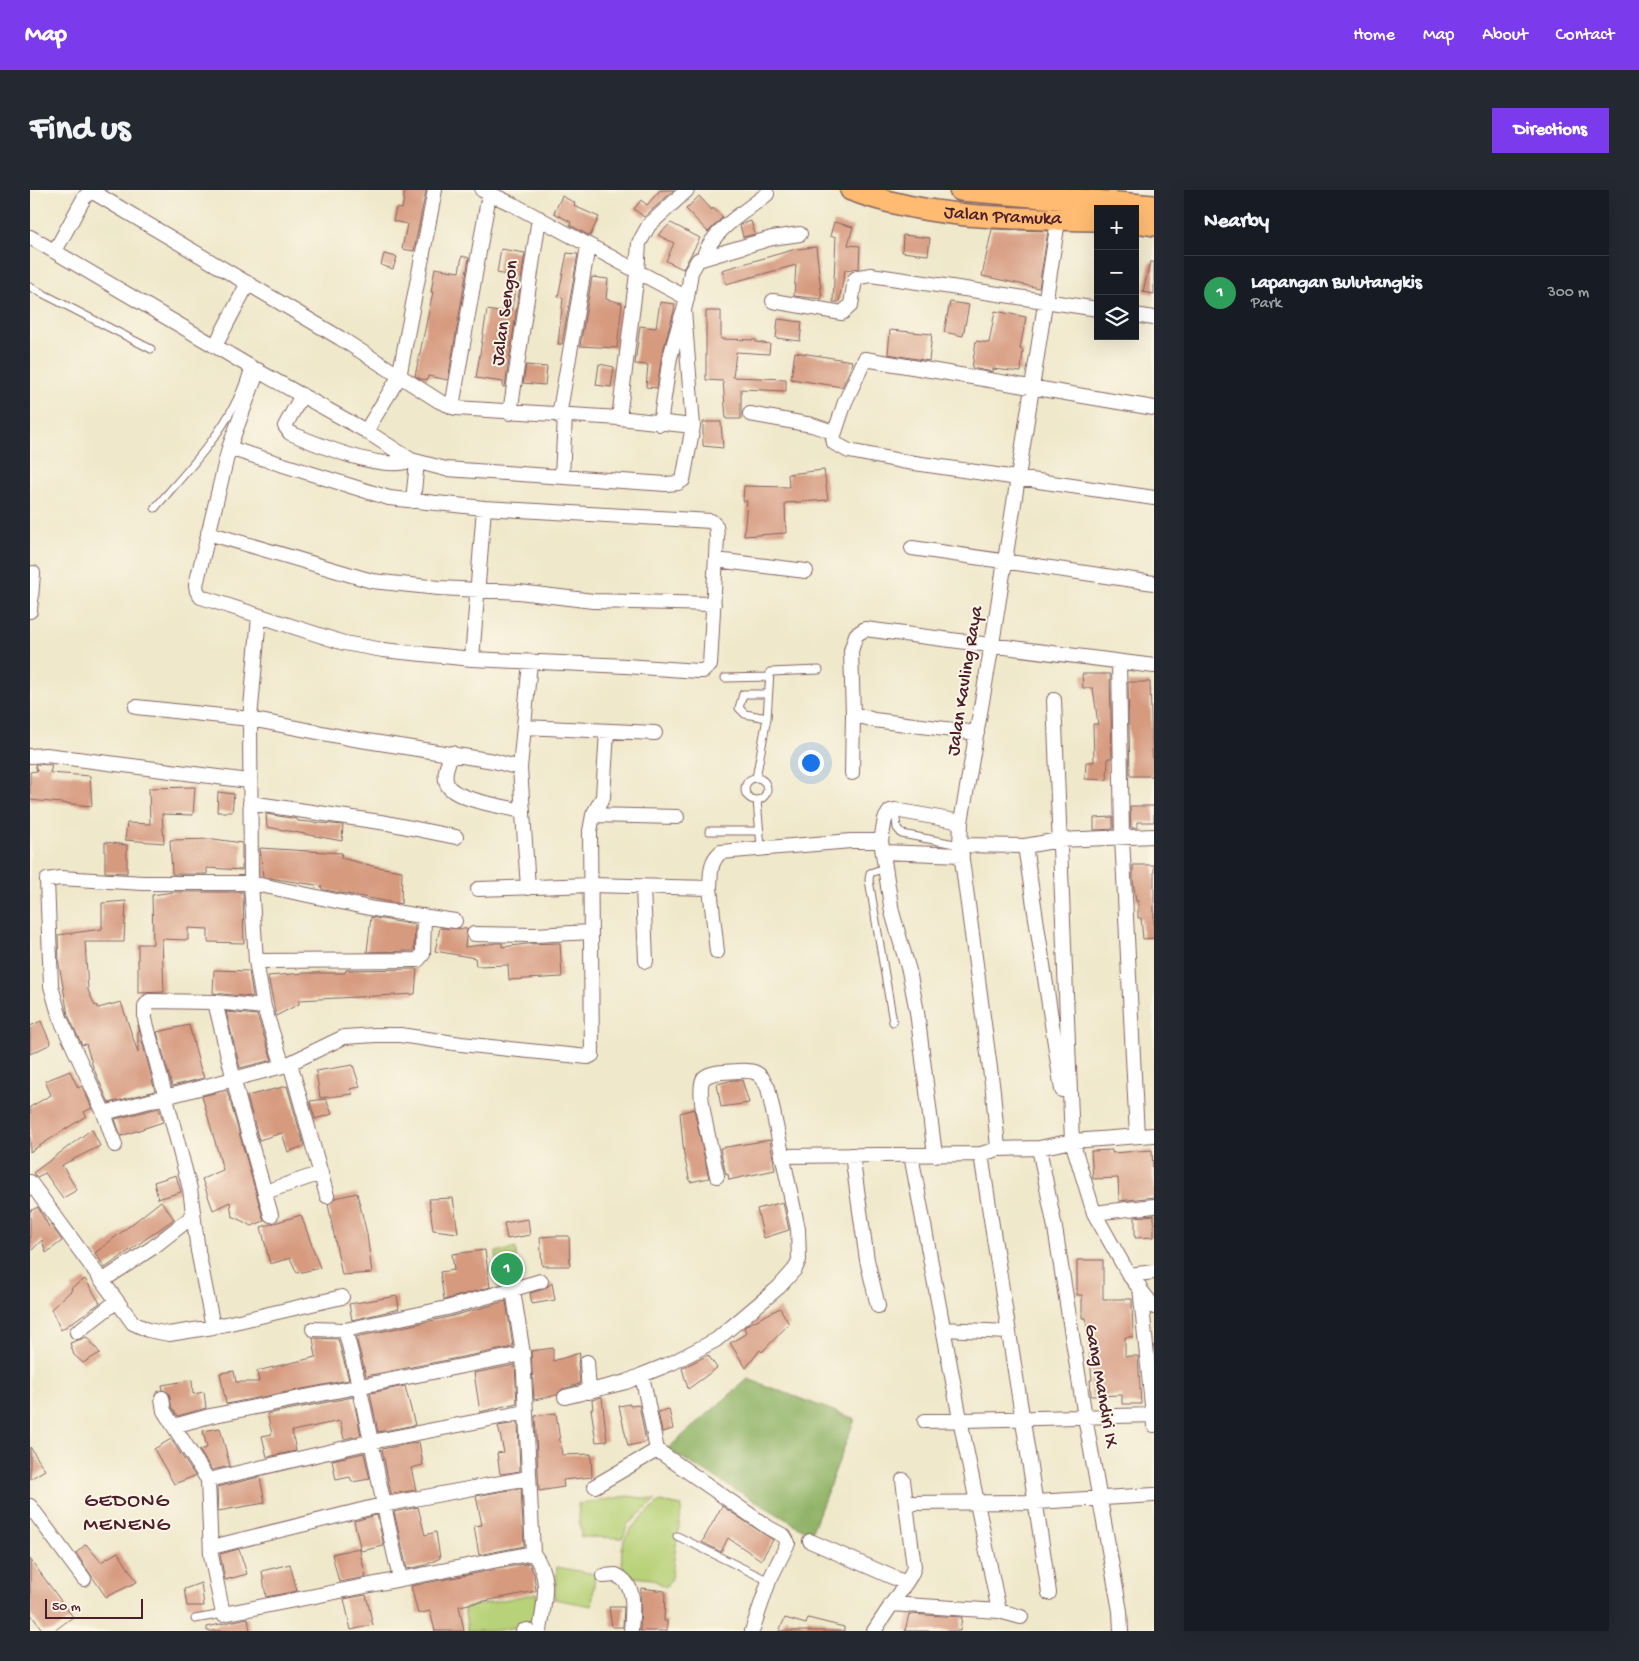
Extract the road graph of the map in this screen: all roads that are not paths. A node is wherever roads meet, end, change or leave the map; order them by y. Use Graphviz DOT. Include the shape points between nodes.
graph roads {
  1 [pos="435,190"];
  2 [pos="686,190"];
  3 [pos="851,190"];
  4 [pos="960,190"];
  5 [pos="983,191"];
  6 [pos="485,192"];
  7 [pos="1006,192"];
  8 [pos="768,194"];
  9 [pos="1140,205"];
  10 [pos="1087,213"];
  11 [pos="539,218"];
  12 [pos="1058,221"];
  13 [pos="1154,225"];
  14 [pos="800,234"];
  15 [pos="30,237"];
  16 [pos="588,246"];
  17 [pos="55,251"];
  18 [pos="703,258"];
  19 [pos="638,273"];
  20 [pos="248,283"];
  21 [pos="30,287"];
  22 [pos="773,301"];
  23 [pos="1047,301"];
  24 [pos="686,304"];
  25 [pos="1094,308"];
  26 [pos="1139,316"];
  27 [pos="1154,318"];
  28 [pos="215,346"];
  29 [pos="151,349"];
  30 [pos="254,368"];
  31 [pos="399,377"];
  32 [pos="1031,388"];
  33 [pos="302,395"];
  34 [pos="452,407"];
  35 [pos="1154,408"];
  36 [pos="510,413"];
  37 [pos="750,414"];
  38 [pos="562,416"];
  39 [pos="619,418"];
  40 [pos="660,424"];
  41 [pos="693,426"];
  42 [pos="366,431"];
  43 [pos="833,432"];
  44 [pos="229,448"];
  45 [pos="414,461"];
  46 [pos="562,476"];
  47 [pos="1019,478"];
  48 [pos="1154,498"];
  49 [pos="413,501"];
  50 [pos="155,508"];
  51 [pos="484,508"];
  52 [pos="208,533"];
  53 [pos="912,548"];
  54 [pos="716,560"];
  55 [pos="1005,560"];
  56 [pos="806,571"];
  57 [pos="33,573"];
  58 [pos="1154,583"];
  59 [pos="478,589"];
  60 [pos="714,604"];
  61 [pos="30,611"];
  62 [pos="259,616"];
  63 [pos="992,644"];
  64 [pos="472,659"];
  65 [pos="530,662"];
  66 [pos="1119,662"];
  67 [pos="1154,666"];
  68 [pos="820,670"];
  69 [pos="768,677"];
  70 [pos="725,678"];
  71 [pos="768,694"];
  72 [pos="1054,700"];
  73 [pos="136,707"];
  74 [pos="853,714"];
  75 [pos="767,718"];
  76 [pos="250,719"];
  77 [pos="524,727"];
  78 [pos="607,731"];
  79 [pos="655,733"];
  80 [pos="977,733"];
  81 [pos="452,754"];
  82 [pos="30,756"];
  83 [pos="520,768"];
  84 [pos="852,773"];
  85 [pos="756,778"];
  86 [pos="249,781"];
  87 [pos="757,800"];
  88 [pos="250,802"];
  89 [pos="895,810"];
  90 [pos="523,811"];
  91 [pos="593,816"];
  92 [pos="677,817"];
  93 [pos="961,822"];
  94 [pos="759,830"];
  95 [pos="709,831"];
  96 [pos="1154,836"];
  97 [pos="456,837"];
  98 [pos="1122,837"];
  99 [pos="1059,840"];
  100 [pos="882,846"];
  101 [pos="1025,846"];
  102 [pos="761,847"];
  103 [pos="961,850"];
  104 [pos="886,868"];
  105 [pos="252,883"];
  106 [pos="590,885"];
  107 [pos="643,887"];
  108 [pos="528,888"];
  109 [pos="710,888"];
  110 [pos="478,889"];
  111 [pos="424,916"];
  112 [pos="455,921"];
  113 [pos="591,932"];
  114 [pos="474,934"];
  115 [pos="717,952"];
  116 [pos="256,961"];
  117 [pos="646,961"];
  118 [pos="215,1002"];
  119 [pos="264,1007"];
  120 [pos="893,1022"];
  121 [pos="1062,1061"];
  122 [pos="287,1064"];
  123 [pos="234,1079"];
  124 [pos="167,1096"];
  125 [pos="104,1113"];
  126 [pos="1154,1135"];
  127 [pos="1137,1136"];
  128 [pos="1072,1141"];
  129 [pos="115,1145"];
  130 [pos="1039,1148"];
  131 [pos="998,1149"];
  132 [pos="981,1154"];
  133 [pos="852,1155"];
  134 [pos="911,1155"];
  135 [pos="935,1155"];
  136 [pos="781,1156"];
  137 [pos="321,1173"];
  138 [pos="717,1176"];
  139 [pos="30,1182"];
  140 [pos="265,1192"];
  141 [pos="327,1196"];
  142 [pos="1154,1206"];
  143 [pos="1094,1213"];
  144 [pos="193,1216"];
  145 [pos="271,1216"];
  146 [pos="1154,1272"];
  147 [pos="1129,1275"];
  148 [pos="102,1280"];
  149 [pos="540,1281"];
  150 [pos="1140,1286"];
  151 [pos="513,1290"];
  152 [pos="342,1297"];
  153 [pos="117,1301"];
  154 [pos="878,1306"];
  155 [pos="1154,1307"];
  156 [pos="213,1327"];
  157 [pos="313,1329"];
  158 [pos="943,1329"];
  159 [pos="345,1330"];
  160 [pos="76,1332"];
  161 [pos="1008,1332"];
  162 [pos="523,1354"];
  163 [pos="587,1362"];
  164 [pos="642,1375"];
  165 [pos="361,1388"];
  166 [pos="589,1392"];
  167 [pos="566,1397"];
  168 [pos="162,1398"];
  169 [pos="526,1412"];
  170 [pos="1085,1417"];
  171 [pos="960,1419"];
  172 [pos="1024,1419"];
  173 [pos="1153,1419"];
  174 [pos="925,1421"];
  175 [pos="174,1426"];
  176 [pos="371,1442"];
  177 [pos="657,1450"];
  178 [pos="528,1478"];
  179 [pos="208,1480"];
  180 [pos="903,1480"];
  181 [pos="595,1486"];
  182 [pos="1154,1495"];
  183 [pos="1101,1498"];
  184 [pos="1036,1502"];
  185 [pos="977,1503"];
  186 [pos="908,1504"];
  187 [pos="382,1505"];
  188 [pos="30,1506"];
  189 [pos="677,1536"];
  190 [pos="810,1541"];
  191 [pos="212,1546"];
  192 [pos="533,1553"];
  193 [pos="603,1576"];
  194 [pos="400,1578"];
  195 [pos="84,1579"];
  196 [pos="769,1581"];
  197 [pos="906,1583"];
  198 [pos="1049,1593"];
  199 [pos="891,1604"];
  200 [pos="999,1611"];
  201 [pos="223,1614"];
  202 [pos="1021,1617"];
  203 [pos="195,1619"];
  204 [pos="527,1630"];
  205 [pos="523,1631"];
  206 [pos="540,1631"];
  207 [pos="631,1631"];
  208 [pos="752,1631"];
  209 [pos="874,1631"];
  210 [pos="1121,1631"];
  1 -- 31 [label="street"];
  2 -- 19 [label="street" via="644,232 639,243"];
  3 -- 12 [label="main road, Jalan Pramuka" via="913,209 976,218"];
  4 -- 5 [label="main road, Jalan Pramuka"];
  5 -- 7 [label="main road, Jalan Pramuka"];
  6 -- 11 [label="street"];
  6 -- 34 [label="street"];
  7 -- 10 [label="main road, Jalan Pramuka"];
  8 -- 18 [label="street" via="728,225 711,243"];
  9 -- 10 [label="main road, Jalan Pramuka"];
  9 -- 13 [label="main road, Jalan Pramuka"];
  10 -- 12 [label="main road, Jalan Pramuka"];
  11 -- 16 [label="street"];
  11 -- 36 [label="street, Jalan Sengon"];
  12 -- 23 [label="street, Jalan Kavling Raya"];
  14 -- 18 [label="street" via="772,238"];
  15 -- 17 [label="street"];
  16 -- 19 [label="street"];
  16 -- 38 [label="street"];
  17 -- 20 [label="street" via="90,192 109,200"];
  17 -- 28 [label="street"];
  18 -- 24 [label="street" via="694,264"];
  19 -- 24 [label="street"];
  19 -- 39 [label="street"];
  20 -- 28 [label="street"];
  20 -- 31 [label="street"];
  21 -- 29 [label="lane"];
  22 -- 23 [label="street" via="842,313 852,305 855,279 864,275"];
  23 -- 25 [label="street"];
  23 -- 32 [label="street, Jalan Kavling Raya"];
  24 -- 40 [label="street" via="670,357"];
  24 -- 41 [label="street"];
  26 -- 27 [label="street"];
  28 -- 30 [label="street"];
  30 -- 33 [label="street"];
  30 -- 44 [label="street"];
  30 -- 50 [label="lane" via="215,436"];
  31 -- 34 [label="street"];
  31 -- 42 [label="street"];
  32 -- 35 [label="street"];
  32 -- 43 [label="street" via="865,360"];
  32 -- 47 [label="street, Jalan Kavling Raya"];
  33 -- 42 [label="street"];
  33 -- 45 [label="street" via="285,426 290,433 358,458 398,464"];
  34 -- 36 [label="street"];
  36 -- 38 [label="street"];
  37 -- 43 [label="street" via="812,424"];
  38 -- 39 [label="street"];
  38 -- 46 [label="street"];
  39 -- 40 [label="street"];
  40 -- 41 [label="street"];
  41 -- 46 [label="street" via="685,476 678,483"];
  42 -- 45 [label="street"];
  43 -- 47 [label="street" via="834,443 849,451"];
  44 -- 49 [label="street" via="389,498"];
  44 -- 52 [label="street"];
  45 -- 46 [label="street" via="446,469"];
  45 -- 49 [label="street"];
  47 -- 48 [label="street"];
  47 -- 55 [label="street, Jalan Kavling Raya"];
  49 -- 51 [label="street"];
  51 -- 54 [label="street" via="711,521 717,529"];
  51 -- 59 [label="street"];
  52 -- 59 [label="street" via="372,581"];
  52 -- 62 [label="street" via="196,585 199,595 205,600"];
  53 -- 55 [label="street"];
  54 -- 56 [label="street"];
  54 -- 60 [label="street"];
  55 -- 58 [label="street"];
  55 -- 63 [label="street, Jalan Kavling Raya"];
  57 -- 61 [label="street"];
  59 -- 60 [label="street" via="593,600"];
  59 -- 64 [label="street"];
  60 -- 65 [label="street" via="710,665 703,671"];
  62 -- 64 [label="street" via="362,646"];
  62 -- 76 [label="street"];
  63 -- 66 [label="street"];
  63 -- 74 [label="street" via="866,629 856,635 851,651"];
  63 -- 80 [label="street, Jalan Kavling Raya"];
  64 -- 65 [label="street"];
  65 -- 77 [label="street"];
  66 -- 67 [label="street"];
  66 -- 98 [label="street"];
  68 -- 69 [label="lane" via="772,670"];
  69 -- 70 [label="lane"];
  69 -- 71 [label="lane"];
  71 -- 75 [label="lane"];
  71 -- 75 [label="lane" via="743,694 739,708 745,714"];
  72 -- 99 [label="street"];
  73 -- 76 [label="street"];
  74 -- 80 [label="street" via="874,720"];
  74 -- 84 [label="street"];
  75 -- 85 [label="lane"];
  76 -- 81 [label="street"];
  76 -- 86 [label="street"];
  77 -- 78 [label="street"];
  77 -- 83 [label="street"];
  78 -- 79 [label="street"];
  78 -- 91 [label="street" via="603,797"];
  80 -- 93 [label="street, Jalan Kavling Raya"];
  81 -- 83 [label="street" via="494,760"];
  81 -- 90 [label="street" via="445,773 451,790"];
  82 -- 86 [label="street" via="55,756"];
  83 -- 90 [label="street"];
  85 -- 87 [label="lane" via="764,781 768,788"];
  85 -- 87 [label="lane" via="748,781 745,789 749,797"];
  86 -- 88 [label="street"];
  87 -- 94 [label="lane"];
  88 -- 97 [label="street"];
  88 -- 105 [label="street"];
  89 -- 93 [label="street"];
  89 -- 100 [label="street" via="890,811 885,819"];
  89 -- 103 [label="lane" via="897,828 902,834"];
  90 -- 108 [label="street"];
  91 -- 92 [label="street"];
  91 -- 106 [label="street"];
  93 -- 103 [label="street, Jalan Kavling Raya"];
  94 -- 95 [label="lane"];
  94 -- 102 [label="lane"];
  96 -- 98 [label="street"];
  98 -- 99 [label="street"];
  98 -- 127 [label="street"];
  99 -- 101 [label="street"];
  99 -- 121 [label="street"];
  100 -- 102 [label="street"];
  100 -- 103 [label="street"];
  100 -- 104 [label="street"];
  101 -- 103 [label="street"];
  101 -- 121 [label="street"];
  102 -- 109 [label="street" via="721,852 712,864"];
  103 -- 131 [label="street, Jalan Kavling Raya"];
  104 -- 120 [label="lane" via="870,873 869,880"];
  104 -- 135 [label="street" via="892,912 918,1012"];
  105 -- 111 [label="street" via="374,909"];
  105 -- 116 [label="street"];
  105 -- 125 [label="street" via="47,880 50,986 60,1018"];
  106 -- 107 [label="street"];
  106 -- 108 [label="street"];
  106 -- 113 [label="street"];
  107 -- 109 [label="street"];
  107 -- 117 [label="street"];
  108 -- 110 [label="street"];
  109 -- 115 [label="street"];
  111 -- 112 [label="street"];
  111 -- 116 [label="street" via="423,954 418,960"];
  113 -- 114 [label="street"];
  113 -- 122 [label="street" via="592,1055 384,1035 344,1037"];
  116 -- 119 [label="street"];
  118 -- 119 [label="street"];
  118 -- 123 [label="street"];
  118 -- 124 [label="street" via="149,1001 145,1006 145,1019"];
  119 -- 122 [label="street"];
  121 -- 128 [label="street"];
  122 -- 123 [label="street"];
  122 -- 137 [label="street"];
  123 -- 124 [label="street"];
  123 -- 140 [label="street"];
  124 -- 125 [label="street"];
  124 -- 144 [label="street" via="190,1189"];
  125 -- 129 [label="street"];
  126 -- 127 [label="street"];
  127 -- 128 [label="street"];
  128 -- 130 [label="street"];
  128 -- 143 [label="street"];
  130 -- 131 [label="street"];
  130 -- 170 [label="street, Gang Mandiri IX" via="1056,1228"];
  131 -- 132 [label="street"];
  132 -- 135 [label="street"];
  132 -- 161 [label="street"];
  133 -- 134 [label="street"];
  133 -- 136 [label="street"];
  133 -- 154 [label="street" via="867,1260"];
  134 -- 135 [label="street"];
  134 -- 158 [label="street"];
  136 -- 138 [label="street" via="768,1088 760,1074 752,1070 711,1074 705,1077 700,1090"];
  136 -- 164 [label="street" via="798,1230 799,1260 795,1269 779,1287 716,1340"];
  137 -- 140 [label="street"];
  137 -- 141 [label="street"];
  139 -- 148 [label="street"];
  140 -- 145 [label="street"];
  142 -- 143 [label="street"];
  143 -- 147 [label="street"];
  144 -- 148 [label="street" via="152,1248"];
  144 -- 156 [label="street"];
  146 -- 147 [label="street"];
  147 -- 150 [label="street"];
  148 -- 153 [label="street"];
  149 -- 151 [label="street"];
  150 -- 155 [label="street"];
  150 -- 173 [label="street"];
  151 -- 159 [label="street"];
  151 -- 162 [label="street"];
  152 -- 156 [label="street"];
  153 -- 156 [label="street" via="133,1323 148,1330 169,1334"];
  153 -- 160 [label="street"];
  157 -- 159 [label="street"];
  158 -- 161 [label="street"];
  158 -- 171 [label="street"];
  159 -- 165 [label="street"];
  161 -- 172 [label="street"];
  162 -- 165 [label="street"];
  162 -- 169 [label="street"];
  163 -- 166 [label="street"];
  164 -- 166 [label="street"];
  164 -- 177 [label="street"];
  165 -- 175 [label="street" via="210,1416"];
  165 -- 176 [label="street"];
  166 -- 167 [label="street"];
  168 -- 175 [label="street" via="164,1412"];
  169 -- 176 [label="street"];
  169 -- 178 [label="street"];
  170 -- 172 [label="street"];
  170 -- 173 [label="street"];
  170 -- 183 [label="street, Gang Mandiri IX"];
  171 -- 172 [label="street"];
  171 -- 174 [label="street"];
  171 -- 185 [label="street"];
  172 -- 184 [label="street"];
  175 -- 179 [label="street"];
  176 -- 179 [label="street"];
  176 -- 187 [label="street"];
  177 -- 181 [label="street"];
  177 -- 196 [label="street" via="784,1536 788,1543"];
  178 -- 187 [label="street"];
  178 -- 192 [label="street"];
  179 -- 191 [label="street"];
  180 -- 186 [label="street"];
  182 -- 183 [label="street"];
  183 -- 184 [label="street"];
  183 -- 210 [label="street, Gang Mandiri IX"];
  184 -- 185 [label="street"];
  184 -- 198 [label="street"];
  185 -- 186 [label="street"];
  185 -- 200 [label="street"];
  186 -- 197 [label="street" via="914,1567"];
  187 -- 191 [label="street"];
  187 -- 194 [label="street"];
  188 -- 195 [label="street"];
  189 -- 196 [label="lane"];
  190 -- 197 [label="street"];
  191 -- 201 [label="street"];
  192 -- 194 [label="street"];
  192 -- 206 [label="street" via="544,1568 546,1578"];
  193 -- 207 [label="street" via="616,1574 629,1585 632,1596"];
  194 -- 201 [label="street"];
  196 -- 208 [label="street"];
  197 -- 199 [label="street"];
  199 -- 200 [label="street"];
  199 -- 209 [label="street"];
  200 -- 202 [label="street"];
  201 -- 203 [label="lane"];
  204 -- 205 [label="street"];
}
